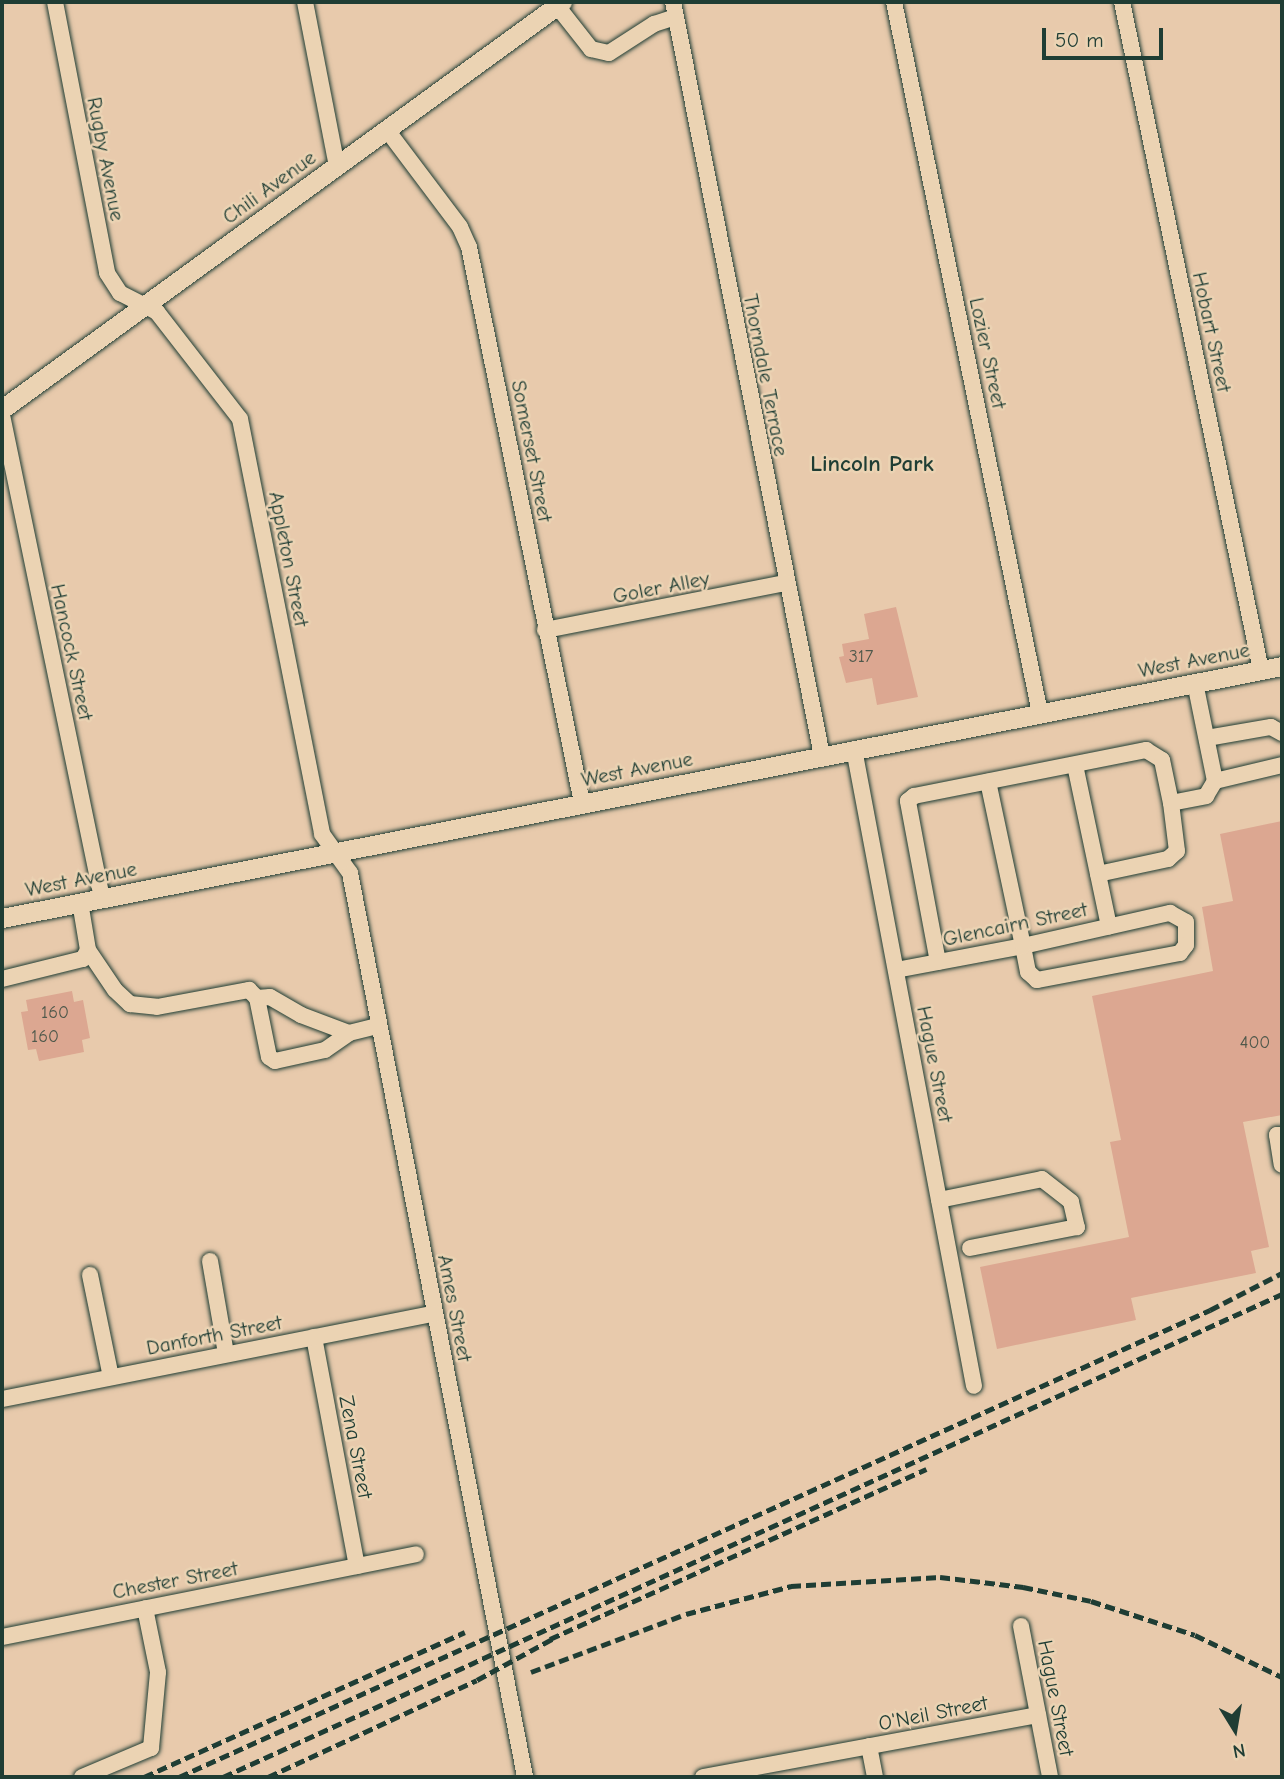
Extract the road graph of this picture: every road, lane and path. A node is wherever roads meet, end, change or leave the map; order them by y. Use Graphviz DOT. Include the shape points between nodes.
graph roads {
  1 [pos="55,2"];
  2 [pos="305,2"];
  3 [pos="894,2"];
  4 [pos="1122,2"];
  5 [pos="557,4"];
  6 [pos="674,9"];
  7 [pos="387,130"];
  8 [pos="337,166"];
  9 [pos="142,308"];
  10 [pos="2,409"];
  11 [pos="2,415"];
  12 [pos="785,583"];
  13 [pos="545,630"];
  14 [pos="1282,666"];
  15 [pos="1261,670"];
  16 [pos="1195,683"];
  17 [pos="1040,713"];
  18 [pos="1282,733"];
  19 [pos="1207,738"];
  20 [pos="854,749"];
  21 [pos="822,756"];
  22 [pos="1075,765"];
  23 [pos="1282,765"];
  24 [pos="1215,781"];
  25 [pos="988,782"];
  26 [pos="582,803"];
  27 [pos="1171,803"];
  28 [pos="335,852"];
  29 [pos="1098,874"];
  30 [pos="102,898"];
  31 [pos="79,902"];
  32 [pos="2,918"];
  33 [pos="1109,926"];
  34 [pos="1023,946"];
  35 [pos="89,950"];
  36 [pos="938,962"];
  37 [pos="896,970"];
  38 [pos="2,979"];
  39 [pos="257,998"];
  40 [pos="377,1026"];
  41 [pos="349,1033"];
  42 [pos="1282,1135"];
  43 [pos="1282,1165"];
  44 [pos="939,1200"];
  45 [pos="970,1248"];
  46 [pos="210,1261"];
  47 [pos="90,1275"];
  48 [pos="435,1313"];
  49 [pos="314,1337"];
  50 [pos="226,1354"];
  51 [pos="111,1377"];
  52 [pos="974,1386"];
  53 [pos="2,1399"];
  54 [pos="416,1554"];
  55 [pos="357,1566"];
  56 [pos="145,1608"];
  57 [pos="1021,1626"];
  58 [pos="2,1637"];
  59 [pos="1038,1715"];
  60 [pos="869,1746"];
  61 [pos="82,1777"];
  62 [pos="525,1777"];
  63 [pos="703,1777"];
  64 [pos="875,1777"];
  65 [pos="1050,1777"];
  1 -- 9 [label="street, Rugby Avenue" via="107,273 120,293"];
  2 -- 8 [label="street"];
  3 -- 17 [label="street, Lozier Street"];
  4 -- 15 [label="street, Hobart Street"];
  5 -- 6 [label="street" via="591,49 609,53"];
  5 -- 7 [label="main road, Chili Avenue"];
  6 -- 12 [label="street, Thorndale Terrace"];
  7 -- 8 [label="main road, Chili Avenue"];
  7 -- 13 [label="street, Somerset Street" via="460,227 469,247"];
  8 -- 9 [label="main road, Chili Avenue"];
  9 -- 10 [label="main road, Chili Avenue"];
  9 -- 28 [label="street, Appleton Street" via="158,312 240,419 322,834"];
  11 -- 30 [label="street, Hancock Street"];
  12 -- 13 [label="street, Goler Alley"];
  12 -- 21 [label="street, Thorndale Terrace"];
  13 -- 26 [label="street, Somerset Street"];
  14 -- 15 [label="main road, West Avenue"];
  15 -- 16 [label="main road, West Avenue"];
  16 -- 17 [label="main road, West Avenue"];
  16 -- 19 [label="street"];
  17 -- 20 [label="main road, West Avenue"];
  18 -- 19 [label="street" via="1271,727"];
  19 -- 24 [label="street"];
  20 -- 21 [label="main road, West Avenue"];
  20 -- 37 [label="street, Hague Street"];
  21 -- 26 [label="main road, West Avenue"];
  22 -- 25 [label="street"];
  22 -- 27 [label="street" via="1146,750 1156,753 1162,760"];
  22 -- 29 [label="street"];
  23 -- 24 [label="street"];
  24 -- 27 [label="street" via="1206,796"];
  25 -- 34 [label="street"];
  25 -- 36 [label="street" via="908,801"];
  26 -- 28 [label="main road, West Avenue"];
  27 -- 29 [label="street" via="1177,851 1168,859"];
  28 -- 30 [label="main road, West Avenue"];
  28 -- 40 [label="street, Ames Street" via="350,873"];
  29 -- 33 [label="street"];
  30 -- 31 [label="main road, West Avenue"];
  31 -- 32 [label="main road, West Avenue"];
  31 -- 35 [label="street"];
  33 -- 34 [label="street, Glencairn Street"];
  33 -- 34 [label="street, Glencairn Street" via="1180,915 1186,922 1186,945 1180,953 1049,981 1037,980 1028,972"];
  34 -- 36 [label="street, Glencairn Street"];
  35 -- 38 [label="street" via="83,958"];
  35 -- 39 [label="street" via="114,990 130,1004 157,1007 245,989"];
  36 -- 37 [label="street, Glencairn Street"];
  37 -- 44 [label="street, Hague Street"];
  39 -- 41 [label="street" via="270,997 301,1015"];
  39 -- 41 [label="street" via="272,1061 326,1050"];
  40 -- 41 [label="street"];
  40 -- 48 [label="street, Ames Street"];
  42 -- 43 [label="street" via="1278,1135"];
  44 -- 45 [label="street" via="1042,1179 1071,1202 1077,1227"];
  44 -- 52 [label="street, Hague Street"];
  46 -- 50 [label="street"];
  47 -- 51 [label="street"];
  48 -- 49 [label="street, Danforth Street"];
  48 -- 62 [label="street, Ames Street"];
  49 -- 50 [label="street, Danforth Street"];
  49 -- 55 [label="street, Zena Street"];
  50 -- 51 [label="street, Danforth Street"];
  51 -- 53 [label="street, Danforth Street"];
  54 -- 55 [label="street, Chester Street"];
  55 -- 56 [label="street, Chester Street"];
  56 -- 58 [label="street, Chester Street"];
  56 -- 61 [label="street" via="158,1672 151,1748"];
  57 -- 59 [label="street, Hague Street"];
  59 -- 60 [label="street, O'Neil Street"];
  59 -- 65 [label="street, Hague Street"];
  60 -- 63 [label="street, O'Neil Street"];
  60 -- 64 [label="street"];
}
